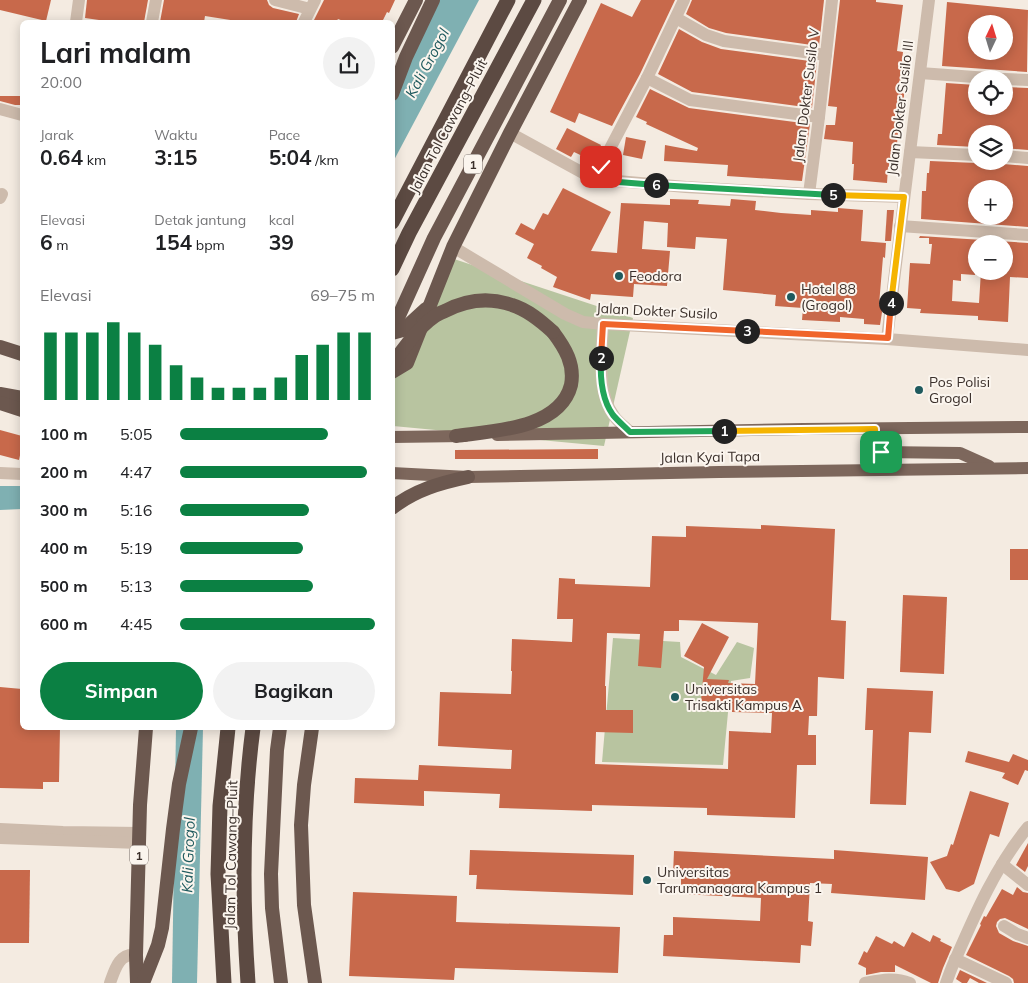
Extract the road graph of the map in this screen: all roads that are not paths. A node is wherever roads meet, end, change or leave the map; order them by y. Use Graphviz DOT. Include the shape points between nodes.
graph roads {
  1 [pos="79,0"];
  2 [pos="156,0"];
  3 [pos="275,0"];
  4 [pos="416,0"];
  5 [pos="433,0"];
  6 [pos="508,0"];
  7 [pos="534,0"];
  8 [pos="560,0"];
  9 [pos="580,0"];
  10 [pos="684,0"];
  11 [pos="832,0"];
  12 [pos="929,0"];
  13 [pos="313,4"];
  14 [pos="676,18"];
  15 [pos="76,20"];
  16 [pos="152,20"];
  17 [pos="305,20"];
  18 [pos="395,41"];
  19 [pos="826,55"];
  20 [pos="920,74"];
  21 [pos="968,77"];
  22 [pos="647,78"];
  23 [pos="1013,79"];
  24 [pos="1028,80"];
  25 [pos="395,86"];
  26 [pos="0,109"];
  27 [pos="20,114"];
  28 [pos="819,117"];
  29 [pos="510,133"];
  30 [pos="910,152"];
  31 [pos="968,155"];
  32 [pos="1013,157"];
  33 [pos="1028,158"];
  34 [pos="594,180"];
  35 [pos="809,194"];
  36 [pos="904,197"];
  37 [pos="395,216"];
  38 [pos="900,226"];
  39 [pos="1028,235"];
  40 [pos="453,247"];
  41 [pos="395,263"];
  42 [pos="428,307"];
  43 [pos="603,324"];
  44 [pos="395,325"];
  45 [pos="395,331"];
  46 [pos="888,338"];
  47 [pos="0,347"];
  48 [pos="1028,350"];
  49 [pos="20,353"];
  50 [pos="395,362"];
  51 [pos="395,370"];
  52 [pos="0,394"];
  53 [pos="20,398"];
  54 [pos="0,403"];
  55 [pos="20,409"];
  56 [pos="1028,427"];
  57 [pos="875,429"];
  58 [pos="630,432"];
  59 [pos="456,436"];
  60 [pos="395,437"];
  61 [pos="994,468"];
  62 [pos="1028,468"];
  63 [pos="0,473"];
  64 [pos="20,474"];
  65 [pos="395,474"];
  66 [pos="468,477"];
  67 [pos="395,506"];
  68 [pos="146,730"];
  69 [pos="191,730"];
  70 [pos="228,730"];
  71 [pos="253,730"];
  72 [pos="280,730"];
  73 [pos="312,730"];
  74 [pos="1028,827"];
  75 [pos="0,829"];
  76 [pos="0,838"];
  77 [pos="140,838"];
  78 [pos="1002,864"];
  79 [pos="1028,885"];
  80 [pos="1004,926"];
  81 [pos="1028,938"];
  82 [pos="136,955"];
  83 [pos="955,959"];
  84 [pos="110,983"];
  85 [pos="137,983"];
  86 [pos="143,983"];
  87 [pos="224,983"];
  88 [pos="248,983"];
  89 [pos="281,983"];
  90 [pos="315,983"];
  91 [pos="865,983"];
  92 [pos="910,983"];
  93 [pos="946,983"];
  94 [pos="1006,983"];
  1 -- 15 [label="street"];
  2 -- 16 [label="street"];
  3 -- 13 [label="street"];
  4 -- 18 [label="highway"];
  5 -- 25 [label="highway"];
  6 -- 37 [label="highway, Jalan Tol Cawang–Pluit"];
  7 -- 41 [label="highway, Jalan Tol Cawang–Pluit / 1"];
  8 -- 44 [label="highway, 1" via="434,238"];
  9 -- 29 [label="highway, 1"];
  10 -- 14 [label="street"];
  11 -- 19 [label="street, Jalan Dokter Susilo V"];
  12 -- 20 [label="street, Jalan Dokter Susilo III"];
  13 -- 17 [label="street"];
  14 -- 19 [label="street" via="724,41"];
  14 -- 22 [label="street"];
  19 -- 28 [label="street, Jalan Dokter Susilo V"];
  20 -- 21 [label="street"];
  20 -- 30 [label="street, Jalan Dokter Susilo III"];
  22 -- 28 [label="street" via="690,100"];
  22 -- 34 [label="street"];
  23 -- 24 [label="street"];
  26 -- 27 [label="street"];
  28 -- 35 [label="street, Jalan Dokter Susilo V"];
  29 -- 34 [label="street"];
  29 -- 40 [label="highway, 1"];
  30 -- 31 [label="street"];
  30 -- 36 [label="street, Jalan Dokter Susilo III"];
  32 -- 33 [label="street"];
  34 -- 35 [label="street"];
  35 -- 36 [label="street"];
  36 -- 38 [label="street, Jalan Dokter Susilo III"];
  38 -- 39 [label="street"];
  38 -- 46 [label="street, Jalan Dokter Susilo III"];
  40 -- 42 [label="highway, 1"];
  40 -- 43 [label="street, Jalan Dokter Susilo" via="565,314 583,322"];
  42 -- 45 [label="highway" via="403,330"];
  42 -- 51 [label="highway, 1" via="407,363"];
  43 -- 46 [label="street, Jalan Dokter Susilo"];
  43 -- 58 [label="street" via="601,368 606,404"];
  46 -- 48 [label="street, Jalan Dokter Susilo"];
  47 -- 49 [label="highway"];
  50 -- 59 [label="highway, bridge" via="412,338 435,316 477,300 512,305 530,313 553,332 568,354 572,367 569,391 555,411 513,427"];
  52 -- 53 [label="highway"];
  54 -- 55 [label="highway"];
  56 -- 57 [label="main road, Jalan Kyai Tapa"];
  57 -- 58 [label="main road, Jalan Kyai Tapa"];
  57 -- 61 [label="main road" via="875,442 881,452 960,453"];
  58 -- 59 [label="main road, Jalan Kyai Tapa"];
  59 -- 60 [label="main road, Jalan Kyai Tapa"];
  61 -- 62 [label="main road, Jalan Kyai Tapa"];
  61 -- 66 [label="main road, Jalan Kyai Tapa"];
  63 -- 64 [label="street"];
  65 -- 66 [label="main road, Jalan Kyai Tapa"];
  66 -- 67 [label="highway" via="441,482"];
  68 -- 77 [label="highway, 1"];
  69 -- 86 [label="highway" via="179,784 158,945"];
  70 -- 87 [label="highway, Jalan Tol Cawang–Pluit" via="218,874"];
  71 -- 88 [label="highway, Jalan Tol Cawang–Pluit" via="245,828"];
  72 -- 89 [label="highway" via="271,874"];
  73 -- 90 [label="highway" via="301,826 304,905"];
  74 -- 78 [label="street"];
  75 -- 77 [label="street"];
  76 -- 77 [label="street"];
  77 -- 82 [label="highway, 1"];
  78 -- 79 [label="street"];
  78 -- 83 [label="street"];
  80 -- 81 [label="street"];
  82 -- 84 [label="street" via="122,958"];
  82 -- 85 [label="highway, 1"];
  83 -- 93 [label="street"];
  83 -- 94 [label="street"];
  91 -- 92 [label="street" via="893,979"];
}
